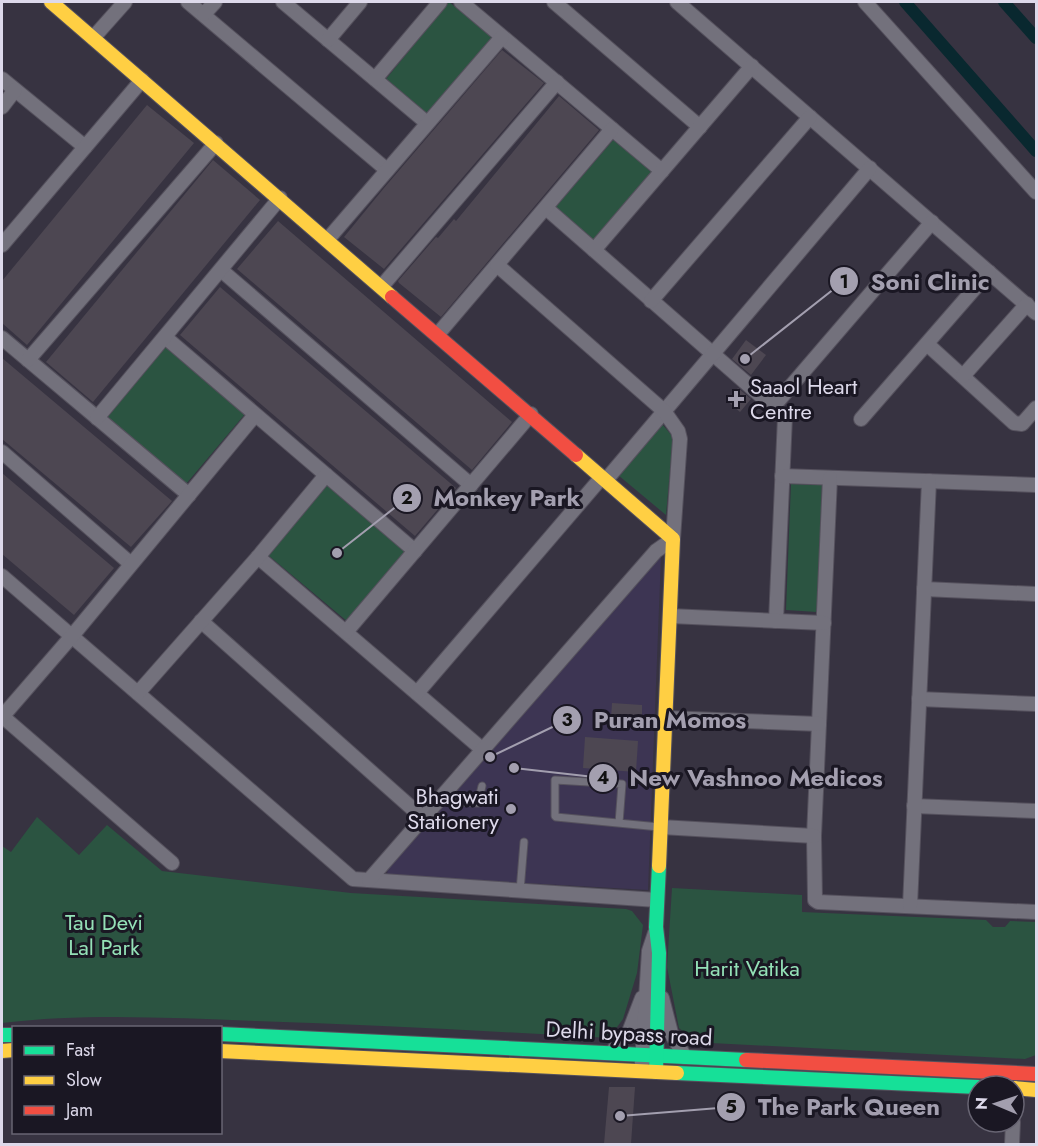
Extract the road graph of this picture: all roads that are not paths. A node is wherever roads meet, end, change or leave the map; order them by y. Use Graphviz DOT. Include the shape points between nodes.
graph roads {
  1 [pos="51,2"];
  2 [pos="124,2"];
  3 [pos="188,2"];
  4 [pos="215,2"];
  5 [pos="283,2"];
  6 [pos="360,2"];
  7 [pos="440,2"];
  8 [pos="461,2"];
  9 [pos="554,2"];
  10 [pos="677,2"];
  11 [pos="865,2"];
  12 [pos="204,14"];
  13 [pos="502,37"];
  14 [pos="93,38"];
  15 [pos="328,40"];
  16 [pos="752,66"];
  17 [pos="2,78"];
  18 [pos="375,79"];
  19 [pos="142,80"];
  20 [pos="557,82"];
  21 [pos="15,90"];
  22 [pos="2,107"];
  23 [pos="810,117"];
  24 [pos="428,123"];
  25 [pos="700,127"];
  26 [pos="612,129"];
  27 [pos="216,143"];
  28 [pos="85,147"];
  29 [pos="870,168"];
  30 [pos="387,170"];
  31 [pos="662,171"];
  32 [pos="1036,192"];
  33 [pos="280,198"];
  34 [pos="546,208"];
  35 [pos="932,222"];
  36 [pos="328,239"];
  37 [pos="2,245"];
  38 [pos="594,250"];
  39 [pos="497,265"];
  40 [pos="221,270"];
  41 [pos="989,272"];
  42 [pos="382,286"];
  43 [pos="651,301"];
  44 [pos="1032,308"];
  45 [pos="438,334"];
  46 [pos="165,337"];
  47 [pos="2,338"];
  48 [pos="927,344"];
  49 [pos="712,355"];
  50 [pos="28,360"];
  51 [pos="963,376"];
  52 [pos="773,407"];
  53 [pos="1036,408"];
  54 [pos="664,411"];
  55 [pos="531,414"];
  56 [pos="255,415"];
  57 [pos="98,418"];
  58 [pos="861,419"];
  59 [pos="2,452"];
  60 [pos="326,475"];
  61 [pos="782,476"];
  62 [pos="604,478"];
  63 [pos="830,478"];
  64 [pos="929,481"];
  65 [pos="471,484"];
  66 [pos="1036,485"];
  67 [pos="189,495"];
  68 [pos="673,538"];
  69 [pos="415,551"];
  70 [pos="258,557"];
  71 [pos="132,564"];
  72 [pos="2,576"];
  73 [pos="924,589"];
  74 [pos="1036,594"];
  75 [pos="670,616"];
  76 [pos="201,621"];
  77 [pos="776,621"];
  78 [pos="824,622"];
  79 [pos="346,632"];
  80 [pos="72,636"];
  81 [pos="138,693"];
  82 [pos="417,693"];
  83 [pos="919,699"];
  84 [pos="1036,704"];
  85 [pos="2,716"];
  86 [pos="665,718"];
  87 [pos="819,724"];
  88 [pos="483,750"];
  89 [pos="482,786"];
  90 [pos="438,801"];
  91 [pos="914,806"];
  92 [pos="1036,811"];
  93 [pos="423,818"];
  94 [pos="620,823"];
  95 [pos="661,827"];
  96 [pos="814,836"];
  97 [pos="524,842"];
  98 [pos="172,863"];
  99 [pos="369,880"];
  100 [pos="520,891"];
  101 [pos="657,900"];
  102 [pos="910,906"];
  103 [pos="1036,912"];
  104 [pos="653,984"];
  105 [pos="222,1034"];
  106 [pos="222,1051"];
  107 [pos="611,1053"];
  108 [pos="649,1055"];
  109 [pos="685,1057"];
  110 [pos="649,1071"];
  111 [pos="1034,1072"];
  112 [pos="966,1085"];
  1 -- 14 [label="main road"];
  2 -- 14 [label="street"];
  3 -- 12 [label="street"];
  4 -- 12 [label="street"];
  5 -- 15 [label="street"];
  6 -- 15 [label="street"];
  7 -- 18 [label="street"];
  8 -- 13 [label="street"];
  9 -- 25 [label="street"];
  10 -- 16 [label="street"];
  11 -- 32 [label="street"];
  12 -- 30 [label="street"];
  13 -- 20 [label="street"];
  13 -- 24 [label="street"];
  14 -- 19 [label="main road"];
  15 -- 18 [label="street"];
  16 -- 23 [label="street"];
  16 -- 25 [label="street"];
  17 -- 21 [label="street"];
  18 -- 24 [label="street"];
  19 -- 27 [label="main road"];
  19 -- 28 [label="street"];
  20 -- 26 [label="street"];
  20 -- 42 [label="street"];
  21 -- 22 [label="street"];
  21 -- 28 [label="street"];
  23 -- 29 [label="street"];
  23 -- 43 [label="street"];
  24 -- 30 [label="street"];
  25 -- 31 [label="street"];
  26 -- 31 [label="street"];
  26 -- 34 [label="street"];
  27 -- 33 [label="main road"];
  27 -- 50 [label="street"];
  28 -- 37 [label="street"];
  29 -- 35 [label="street"];
  29 -- 49 [label="street"];
  30 -- 36 [label="street"];
  31 -- 38 [label="street"];
  33 -- 36 [label="main road"];
  33 -- 40 [label="street"];
  34 -- 38 [label="street"];
  34 -- 39 [label="street"];
  35 -- 41 [label="street"];
  35 -- 52 [label="street"];
  36 -- 42 [label="main road"];
  38 -- 43 [label="street"];
  39 -- 45 [label="street"];
  39 -- 54 [label="street"];
  40 -- 46 [label="street"];
  40 -- 65 [label="street"];
  41 -- 44 [label="street"];
  41 -- 48 [label="street"];
  42 -- 45 [label="main road"];
  43 -- 49 [label="street"];
  44 -- 51 [label="street"];
  45 -- 55 [label="main road"];
  46 -- 56 [label="street"];
  46 -- 57 [label="street"];
  47 -- 50 [label="street"];
  48 -- 51 [label="street"];
  48 -- 58 [label="street"];
  49 -- 52 [label="street"];
  49 -- 54 [label="street"];
  50 -- 57 [label="street"];
  51 -- 53 [label="street" via="1014,423 1022,424"];
  52 -- 61 [label="street" via="785,420"];
  54 -- 62 [label="street"];
  54 -- 68 [label="street" via="680,439"];
  55 -- 62 [label="main road"];
  55 -- 65 [label="street"];
  56 -- 60 [label="street"];
  56 -- 67 [label="street"];
  57 -- 67 [label="street"];
  59 -- 71 [label="street"];
  60 -- 69 [label="street"];
  60 -- 70 [label="street"];
  61 -- 63 [label="street"];
  61 -- 77 [label="street"];
  62 -- 68 [label="main road"];
  62 -- 82 [label="street"];
  63 -- 64 [label="street"];
  63 -- 78 [label="street"];
  64 -- 66 [label="street"];
  64 -- 73 [label="street"];
  65 -- 69 [label="street"];
  67 -- 71 [label="street"];
  68 -- 75 [label="main road"];
  68 -- 88 [label="street" via="656,551"];
  69 -- 79 [label="street"];
  70 -- 76 [label="street"];
  70 -- 79 [label="street"];
  71 -- 80 [label="street"];
  72 -- 80 [label="street"];
  73 -- 74 [label="street"];
  73 -- 83 [label="street"];
  75 -- 77 [label="street"];
  75 -- 86 [label="main road"];
  76 -- 81 [label="street"];
  76 -- 93 [label="street"];
  77 -- 78 [label="street"];
  78 -- 87 [label="street"];
  79 -- 82 [label="street"];
  80 -- 81 [label="street"];
  80 -- 85 [label="street"];
  81 -- 99 [label="street" via="346,874 353,879"];
  82 -- 88 [label="street"];
  83 -- 84 [label="street"];
  83 -- 91 [label="street"];
  85 -- 98 [label="street"];
  86 -- 87 [label="street"];
  86 -- 95 [label="main road"];
  87 -- 96 [label="street"];
  88 -- 90 [label="street"];
  89 -- 90 [label="lane" via="478,803"];
  90 -- 93 [label="street"];
  91 -- 92 [label="street"];
  91 -- 102 [label="street"];
  93 -- 99 [label="street"];
  94 -- 94 [label="lane" via="555,816 555,780 622,784"];
  94 -- 95 [label="lane"];
  95 -- 96 [label="street"];
  95 -- 101 [label="main road"];
  96 -- 102 [label="street" via="815,900"];
  97 -- 100 [label="lane"];
  99 -- 100 [label="street"];
  100 -- 101 [label="street"];
  101 -- 104 [label="main road" via="659,953"];
  102 -- 103 [label="street"];
  104 -- 107 [label="street" via="629,1032"];
  104 -- 108 [label="street"];
  104 -- 109 [label="street" via="671,1033"];
  105 -- 107 [label="main road, Delhi bypass road"];
  106 -- 110 [label="main road, Delhi bypass road"];
  107 -- 108 [label="main road, Delhi bypass road"];
  108 -- 109 [label="main road, Delhi bypass road"];
  108 -- 110 [label="street"];
  109 -- 111 [label="main road, Delhi bypass road"];
  110 -- 112 [label="main road, Delhi bypass road"];
}
